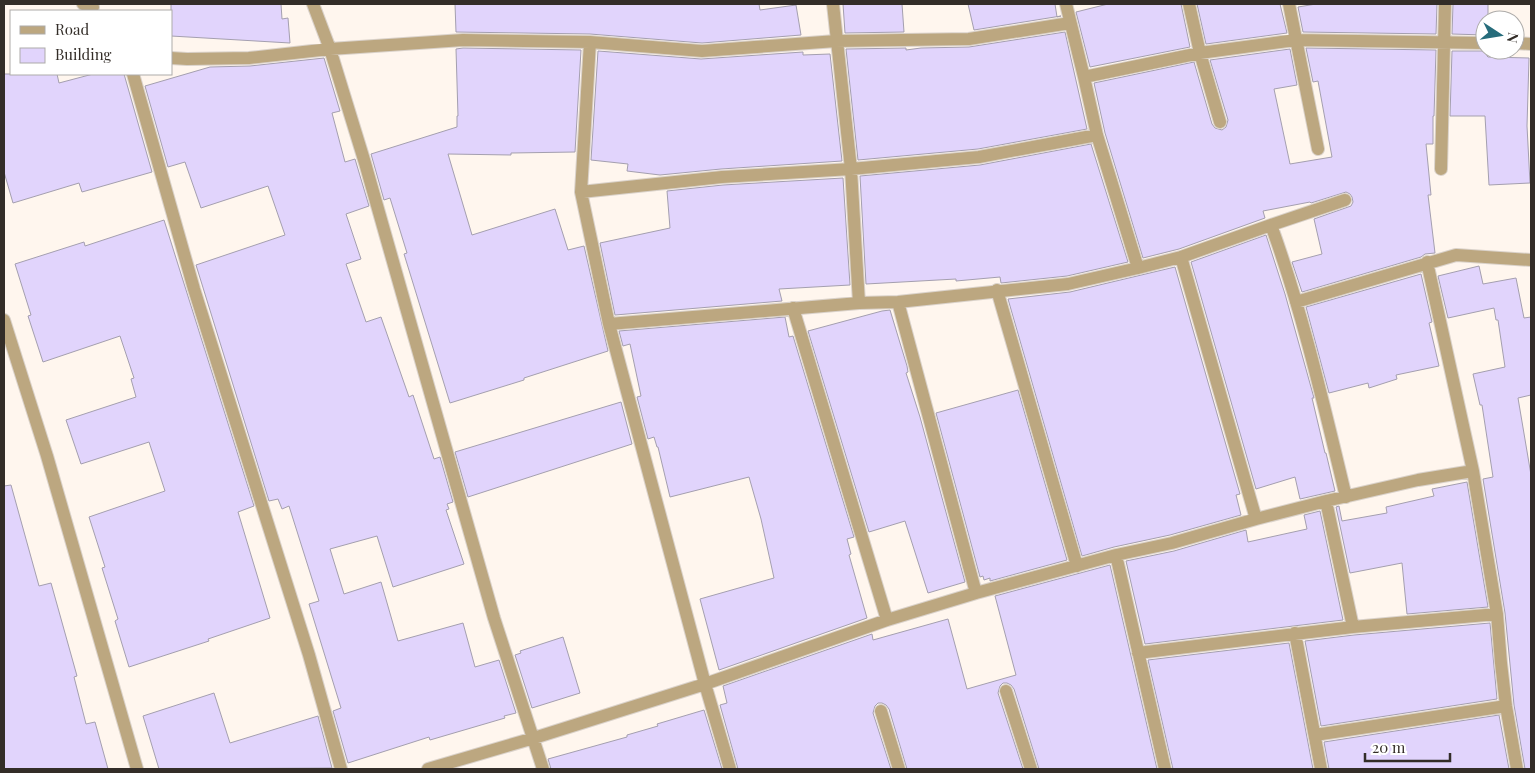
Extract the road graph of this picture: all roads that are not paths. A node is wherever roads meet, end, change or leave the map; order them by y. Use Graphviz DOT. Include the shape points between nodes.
graph roads {
  1 [pos="313,4"];
  2 [pos="833,4"];
  3 [pos="1066,4"];
  4 [pos="1189,4"];
  5 [pos="1289,4"];
  6 [pos="1445,4"];
  7 [pos="1070,23"];
  8 [pos="1296,40"];
  9 [pos="836,41"];
  10 [pos="590,42"];
  11 [pos="1444,42"];
  12 [pos="1475,43"];
  13 [pos="330,50"];
  14 [pos="1200,53"];
  15 [pos="172,58"];
  16 [pos="133,75"];
  17 [pos="1084,77"];
  18 [pos="1220,122"];
  19 [pos="1097,135"];
  20 [pos="1318,149"];
  21 [pos="850,169"];
  22 [pos="1441,169"];
  23 [pos="581,192"];
  24 [pos="1345,200"];
  25 [pos="1272,225"];
  26 [pos="1181,257"];
  27 [pos="1531,260"];
  28 [pos="1427,262"];
  29 [pos="1138,268"];
  30 [pos="997,290"];
  31 [pos="859,302"];
  32 [pos="898,302"];
  33 [pos="1296,302"];
  34 [pos="793,308"];
  35 [pos="4,320"];
  36 [pos="609,324"];
  37 [pos="1473,472"];
  38 [pos="1346,497"];
  39 [pos="1326,501"];
  40 [pos="1256,519"];
  41 [pos="1116,556"];
  42 [pos="1077,566"];
  43 [pos="976,593"];
  44 [pos="1497,614"];
  45 [pos="887,620"];
  46 [pos="1353,627"];
  47 [pos="1295,633"];
  48 [pos="1138,652"];
  49 [pos="705,684"];
  50 [pos="1006,691"];
  51 [pos="1506,706"];
  52 [pos="881,711"];
  53 [pos="1315,735"];
  54 [pos="534,738"];
  55 [pos="137,769"];
  56 [pos="341,769"];
  57 [pos="428,769"];
  58 [pos="543,769"];
  59 [pos="730,769"];
  60 [pos="899,769"];
  61 [pos="1031,769"];
  62 [pos="1165,769"];
  63 [pos="1321,769"];
  64 [pos="1517,769"];
  1 -- 13 [label="street"];
  2 -- 9 [label="street"];
  3 -- 7 [label="street"];
  4 -- 14 [label="street"];
  5 -- 8 [label="street"];
  6 -- 11 [label="street"];
  7 -- 9 [label="street" via="969,39"];
  7 -- 17 [label="street"];
  8 -- 11 [label="street"];
  8 -- 14 [label="street"];
  8 -- 20 [label="street"];
  9 -- 10 [label="street" via="702,51"];
  9 -- 21 [label="street"];
  10 -- 13 [label="street" via="463,40"];
  10 -- 23 [label="street"];
  11 -- 12 [label="street"];
  11 -- 22 [label="street"];
  13 -- 15 [label="street" via="249,58"];
  13 -- 54 [label="street" via="494,618"];
  14 -- 17 [label="street"];
  14 -- 18 [label="street"];
  16 -- 56 [label="street" via="194,289 309,655"];
  17 -- 19 [label="street"];
  19 -- 21 [label="street" via="979,157"];
  19 -- 29 [label="street"];
  21 -- 23 [label="street" via="722,177"];
  21 -- 31 [label="street"];
  23 -- 36 [label="street"];
  24 -- 25 [label="street"];
  25 -- 26 [label="street"];
  25 -- 33 [label="street"];
  26 -- 29 [label="street"];
  26 -- 40 [label="street"];
  27 -- 28 [label="street" via="1456,255"];
  28 -- 33 [label="street"];
  28 -- 37 [label="street"];
  29 -- 30 [label="street" via="1068,284"];
  30 -- 32 [label="street"];
  30 -- 42 [label="street"];
  31 -- 32 [label="street"];
  31 -- 34 [label="street"];
  32 -- 43 [label="street"];
  33 -- 38 [label="street"];
  34 -- 36 [label="street"];
  34 -- 45 [label="street"];
  35 -- 55 [label="street" via="47,456"];
  36 -- 49 [label="street"];
  37 -- 38 [label="street" via="1418,480"];
  37 -- 44 [label="street"];
  38 -- 39 [label="street"];
  39 -- 40 [label="street"];
  39 -- 46 [label="street"];
  40 -- 41 [label="street"];
  41 -- 42 [label="street"];
  41 -- 48 [label="street"];
  42 -- 43 [label="street"];
  43 -- 45 [label="street"];
  44 -- 46 [label="street"];
  44 -- 51 [label="street"];
  45 -- 49 [label="street"];
  46 -- 47 [label="street"];
  47 -- 48 [label="street"];
  47 -- 53 [label="street"];
  48 -- 62 [label="street"];
  49 -- 54 [label="street"];
  49 -- 59 [label="street"];
  50 -- 61 [label="street"];
  51 -- 53 [label="street"];
  51 -- 64 [label="street"];
  52 -- 60 [label="street"];
  53 -- 63 [label="street"];
  54 -- 57 [label="street"];
  54 -- 58 [label="street"];
}
